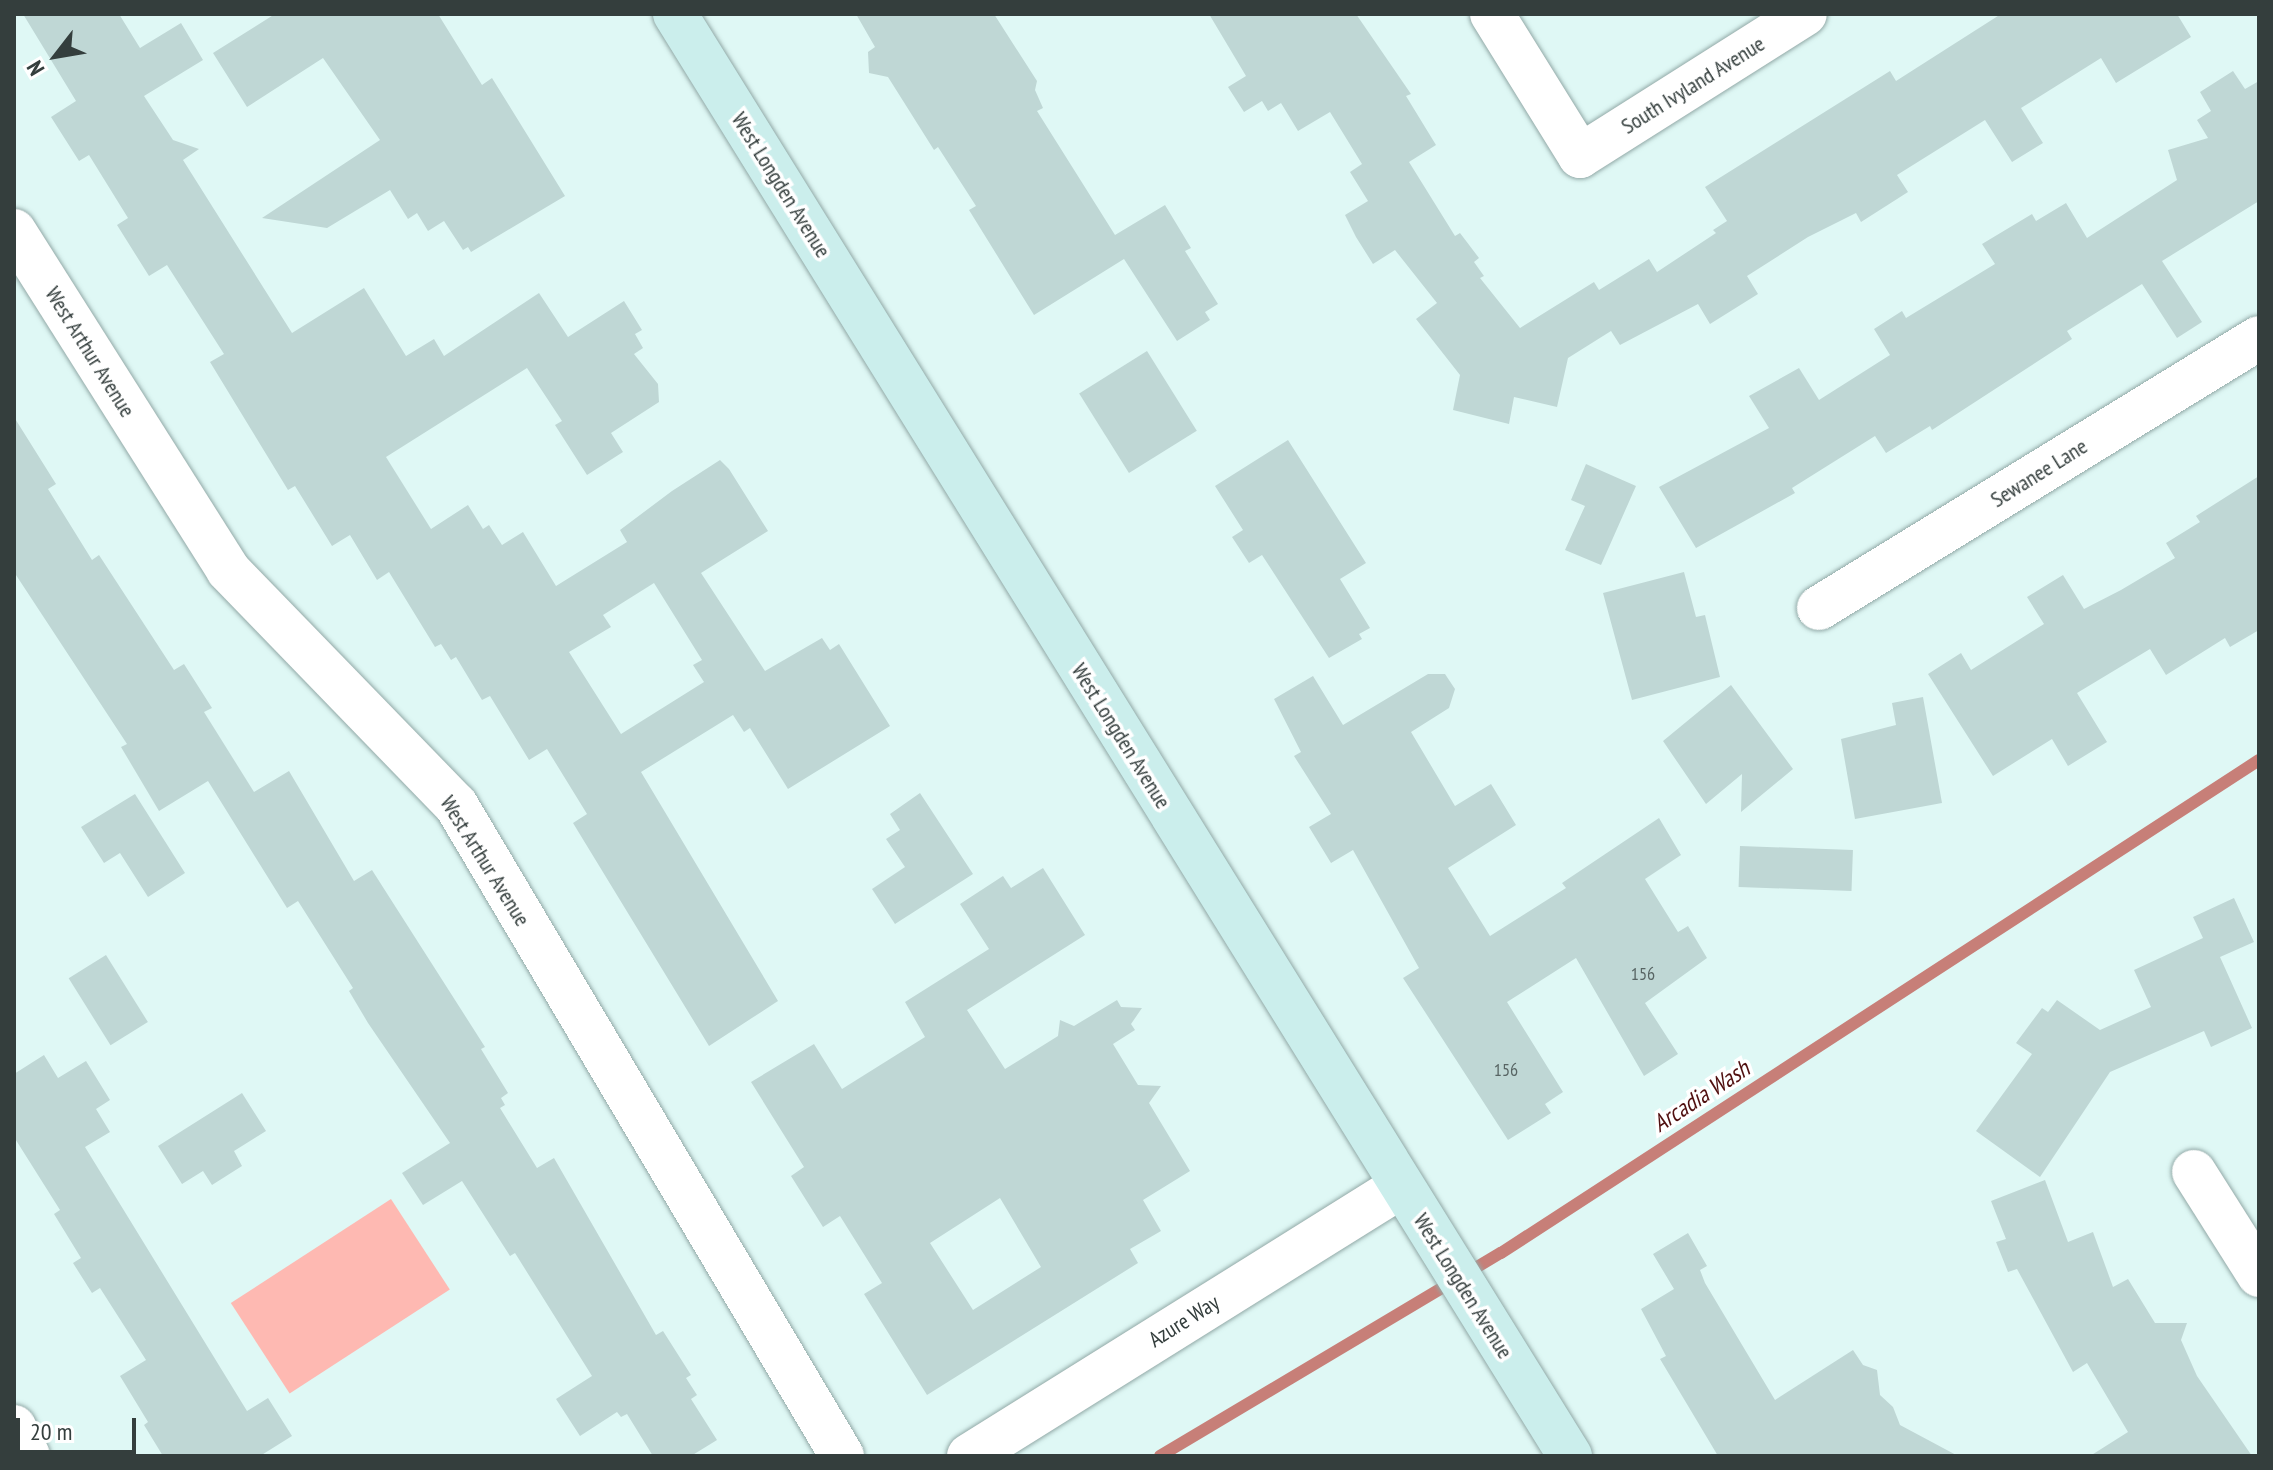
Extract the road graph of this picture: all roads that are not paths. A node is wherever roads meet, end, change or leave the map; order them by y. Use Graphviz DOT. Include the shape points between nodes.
graph roads {
  1 [pos="675,14"];
  2 [pos="1492,14"];
  3 [pos="1805,14"];
  4 [pos="14,231"];
  5 [pos="2259,338"];
  6 [pos="1819,608"];
  7 [pos="2194,1172"];
  8 [pos="1400,1187"];
  9 [pos="2259,1275"];
  10 [pos="14,1427"];
  11 [pos="28,1456"];
  12 [pos="842,1456"];
  13 [pos="969,1456"];
  14 [pos="1570,1456"];
  1 -- 8 [label="street, West Longden Avenue"];
  2 -- 3 [label="street, South Ivyland Avenue" via="1580,156"];
  4 -- 12 [label="street, West Arthur Avenue" via="228,570 456,805"];
  5 -- 6 [label="street, Sewanee Lane"];
  7 -- 9 [label="street"];
  8 -- 13 [label="street, Azure Way"];
  8 -- 14 [label="street, West Longden Avenue"];
  10 -- 11 [label="street"];
}
